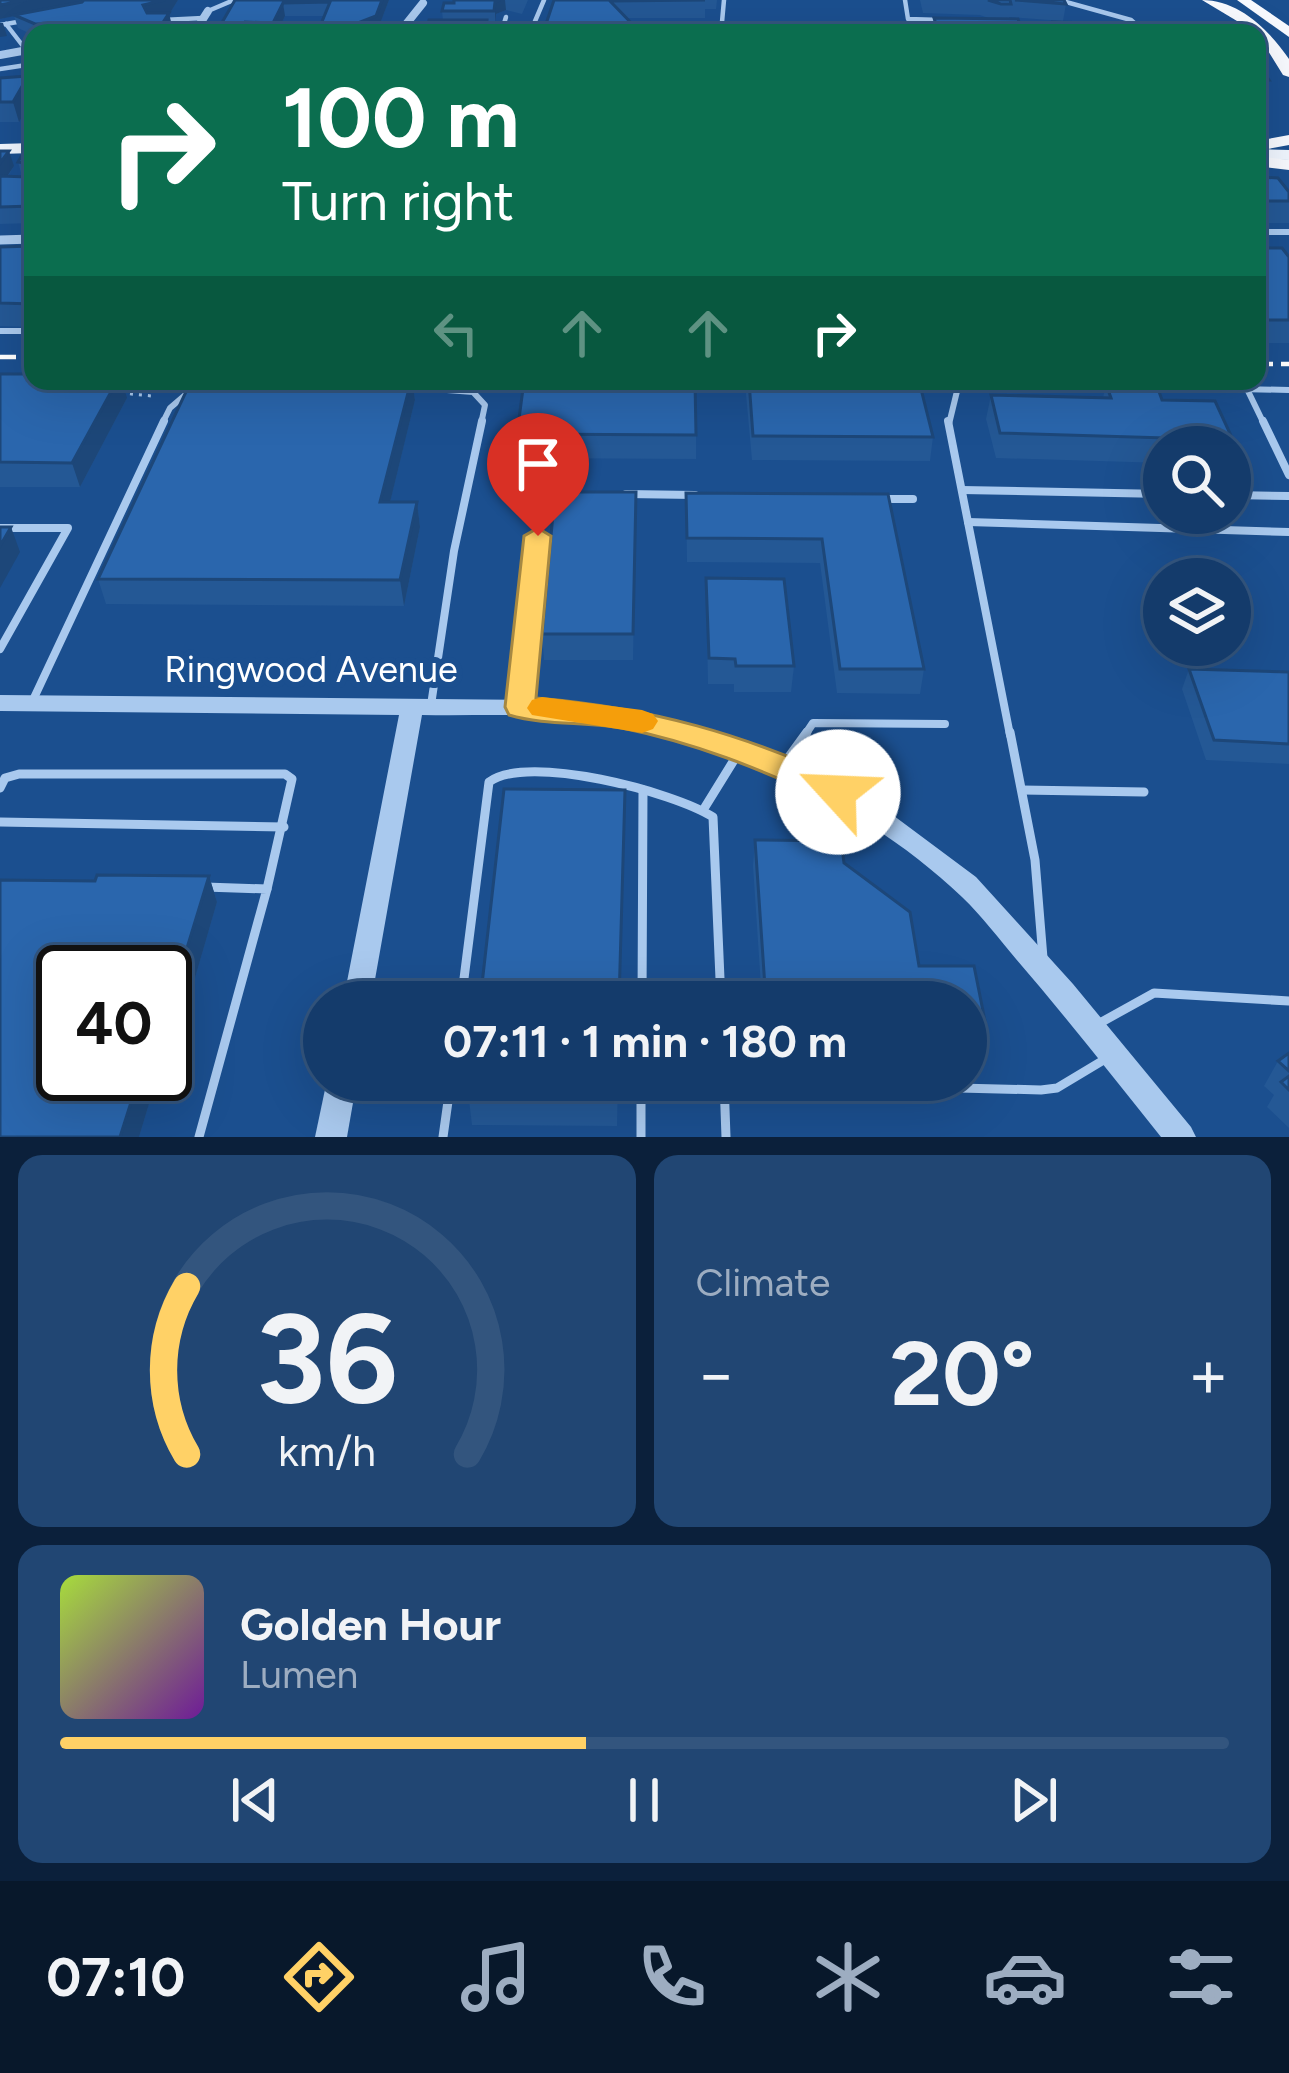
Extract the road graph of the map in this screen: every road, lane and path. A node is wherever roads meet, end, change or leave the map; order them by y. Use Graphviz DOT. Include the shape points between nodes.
graph roads {
  1 [pos="233,0"];
  2 [pos="905,0"];
  3 [pos="1059,0"];
  4 [pos="1209,0"];
  5 [pos="1241,0"];
  6 [pos="1070,3"];
  7 [pos="206,14"];
  8 [pos="506,16"];
  9 [pos="26,20"];
  10 [pos="152,20"];
  11 [pos="956,21"];
  12 [pos="200,24"];
  13 [pos="504,24"];
  14 [pos="1078,24"];
  15 [pos="1133,24"];
  16 [pos="1246,24"];
  17 [pos="3,25"];
  18 [pos="1289,33"];
  19 [pos="1266,40"];
  20 [pos="1289,72"];
  21 [pos="24,162"];
  22 [pos="21,167"];
  23 [pos="1285,232"];
  24 [pos="1289,245"];
  25 [pos="154,390"];
  26 [pos="196,390"];
  27 [pos="442,390"];
  28 [pos="956,390"];
  29 [pos="1247,390"];
  30 [pos="120,393"];
  31 [pos="1289,475"];
  32 [pos="962,490"];
  33 [pos="584,494"];
  34 [pos="605,494"];
  35 [pos="1143,494"];
  36 [pos="1251,495"];
  37 [pos="705,496"];
  38 [pos="1289,496"];
  39 [pos="866,498"];
  40 [pos="913,499"];
  41 [pos="968,522"];
  42 [pos="0,528"];
  43 [pos="1289,532"];
  44 [pos="0,649"];
  45 [pos="0,703"];
  46 [pos="32,703"];
  47 [pos="422,706"];
  48 [pos="520,707"];
  49 [pos="946,724"];
  50 [pos="742,748"];
  51 [pos="782,765"];
  52 [pos="0,788"];
  53 [pos="643,790"];
  54 [pos="1022,790"];
  55 [pos="1144,792"];
  56 [pos="705,807"];
  57 [pos="0,822"];
  58 [pos="284,827"];
  59 [pos="181,886"];
  60 [pos="267,890"];
  61 [pos="1045,971"];
  62 [pos="362,981"];
  63 [pos="464,981"];
  64 [pos="642,981"];
  65 [pos="720,981"];
  66 [pos="1289,1000"];
  67 [pos="1092,1027"];
  68 [pos="1113,1054"];
  69 [pos="987,1088"];
  70 [pos="338,1101"];
  71 [pos="448,1101"];
  72 [pos="641,1101"];
  73 [pos="725,1101"];
  74 [pos="200,1137"];
  75 [pos="332,1137"];
  76 [pos="443,1137"];
  77 [pos="641,1137"];
  78 [pos="726,1137"];
  79 [pos="1180,1137"];
  1 -- 7 [label="lane"];
  2 -- 11 [label="lane" via="908,19"];
  3 -- 6 [label="lane"];
  4 -- 16 [label="highway"];
  5 -- 18 [label="highway"];
  6 -- 14 [label="lane"];
  6 -- 15 [label="lane"];
  7 -- 10 [label="lane"];
  7 -- 12 [label="street"];
  8 -- 13 [label="lane"];
  9 -- 17 [label="lane"];
  19 -- 20 [label="highway"];
  21 -- 22 [label="lane"];
  23 -- 24 [label="lane"];
  25 -- 30 [label="path"];
  26 -- 46 [label="lane" via="170,408"];
  27 -- 47 [label="lane" via="473,392 484,405"];
  28 -- 32 [label="lane" via="947,416"];
  29 -- 31 [label="lane"];
  32 -- 35 [label="lane"];
  32 -- 41 [label="lane"];
  33 -- 48 [label="lane" via="542,493"];
  34 -- 37 [label="lane"];
  36 -- 38 [label="lane"];
  39 -- 40 [label="lane"];
  41 -- 43 [label="lane"];
  41 -- 54 [label="lane"];
  42 -- 44 [label="lane" via="68,528"];
  45 -- 46 [label="street, Ringwood Avenue"];
  46 -- 47 [label="street, Ringwood Avenue"];
  47 -- 48 [label="street, Ringwood Avenue"];
  47 -- 62 [label="street"];
  48 -- 50 [label="street, Ringwood Avenue" via="616,716"];
  49 -- 51 [label="lane" via="813,723"];
  50 -- 51 [label="street, Ringwood Avenue"];
  50 -- 56 [label="lane"];
  51 -- 61 [label="street, Ringwood Avenue" via="908,835 971,888"];
  52 -- 58 [label="lane" via="19,773 285,774 292,779"];
  53 -- 56 [label="lane"];
  53 -- 63 [label="lane" via="519,770 489,782"];
  53 -- 64 [label="lane"];
  54 -- 55 [label="lane"];
  54 -- 61 [label="lane"];
  56 -- 65 [label="lane" via="713,818"];
  57 -- 58 [label="lane"];
  58 -- 60 [label="lane"];
  59 -- 60 [label="lane"];
  60 -- 74 [label="lane"];
  61 -- 67 [label="street, Ringwood Avenue"];
  66 -- 67 [label="lane" via="1154,993"];
  67 -- 68 [label="street, Ringwood Avenue"];
  68 -- 69 [label="lane" via="1057,1088"];
  68 -- 79 [label="street, Ringwood Avenue"];
  70 -- 75 [label="street"];
  71 -- 76 [label="lane"];
  72 -- 77 [label="lane"];
  73 -- 78 [label="lane"];
}
